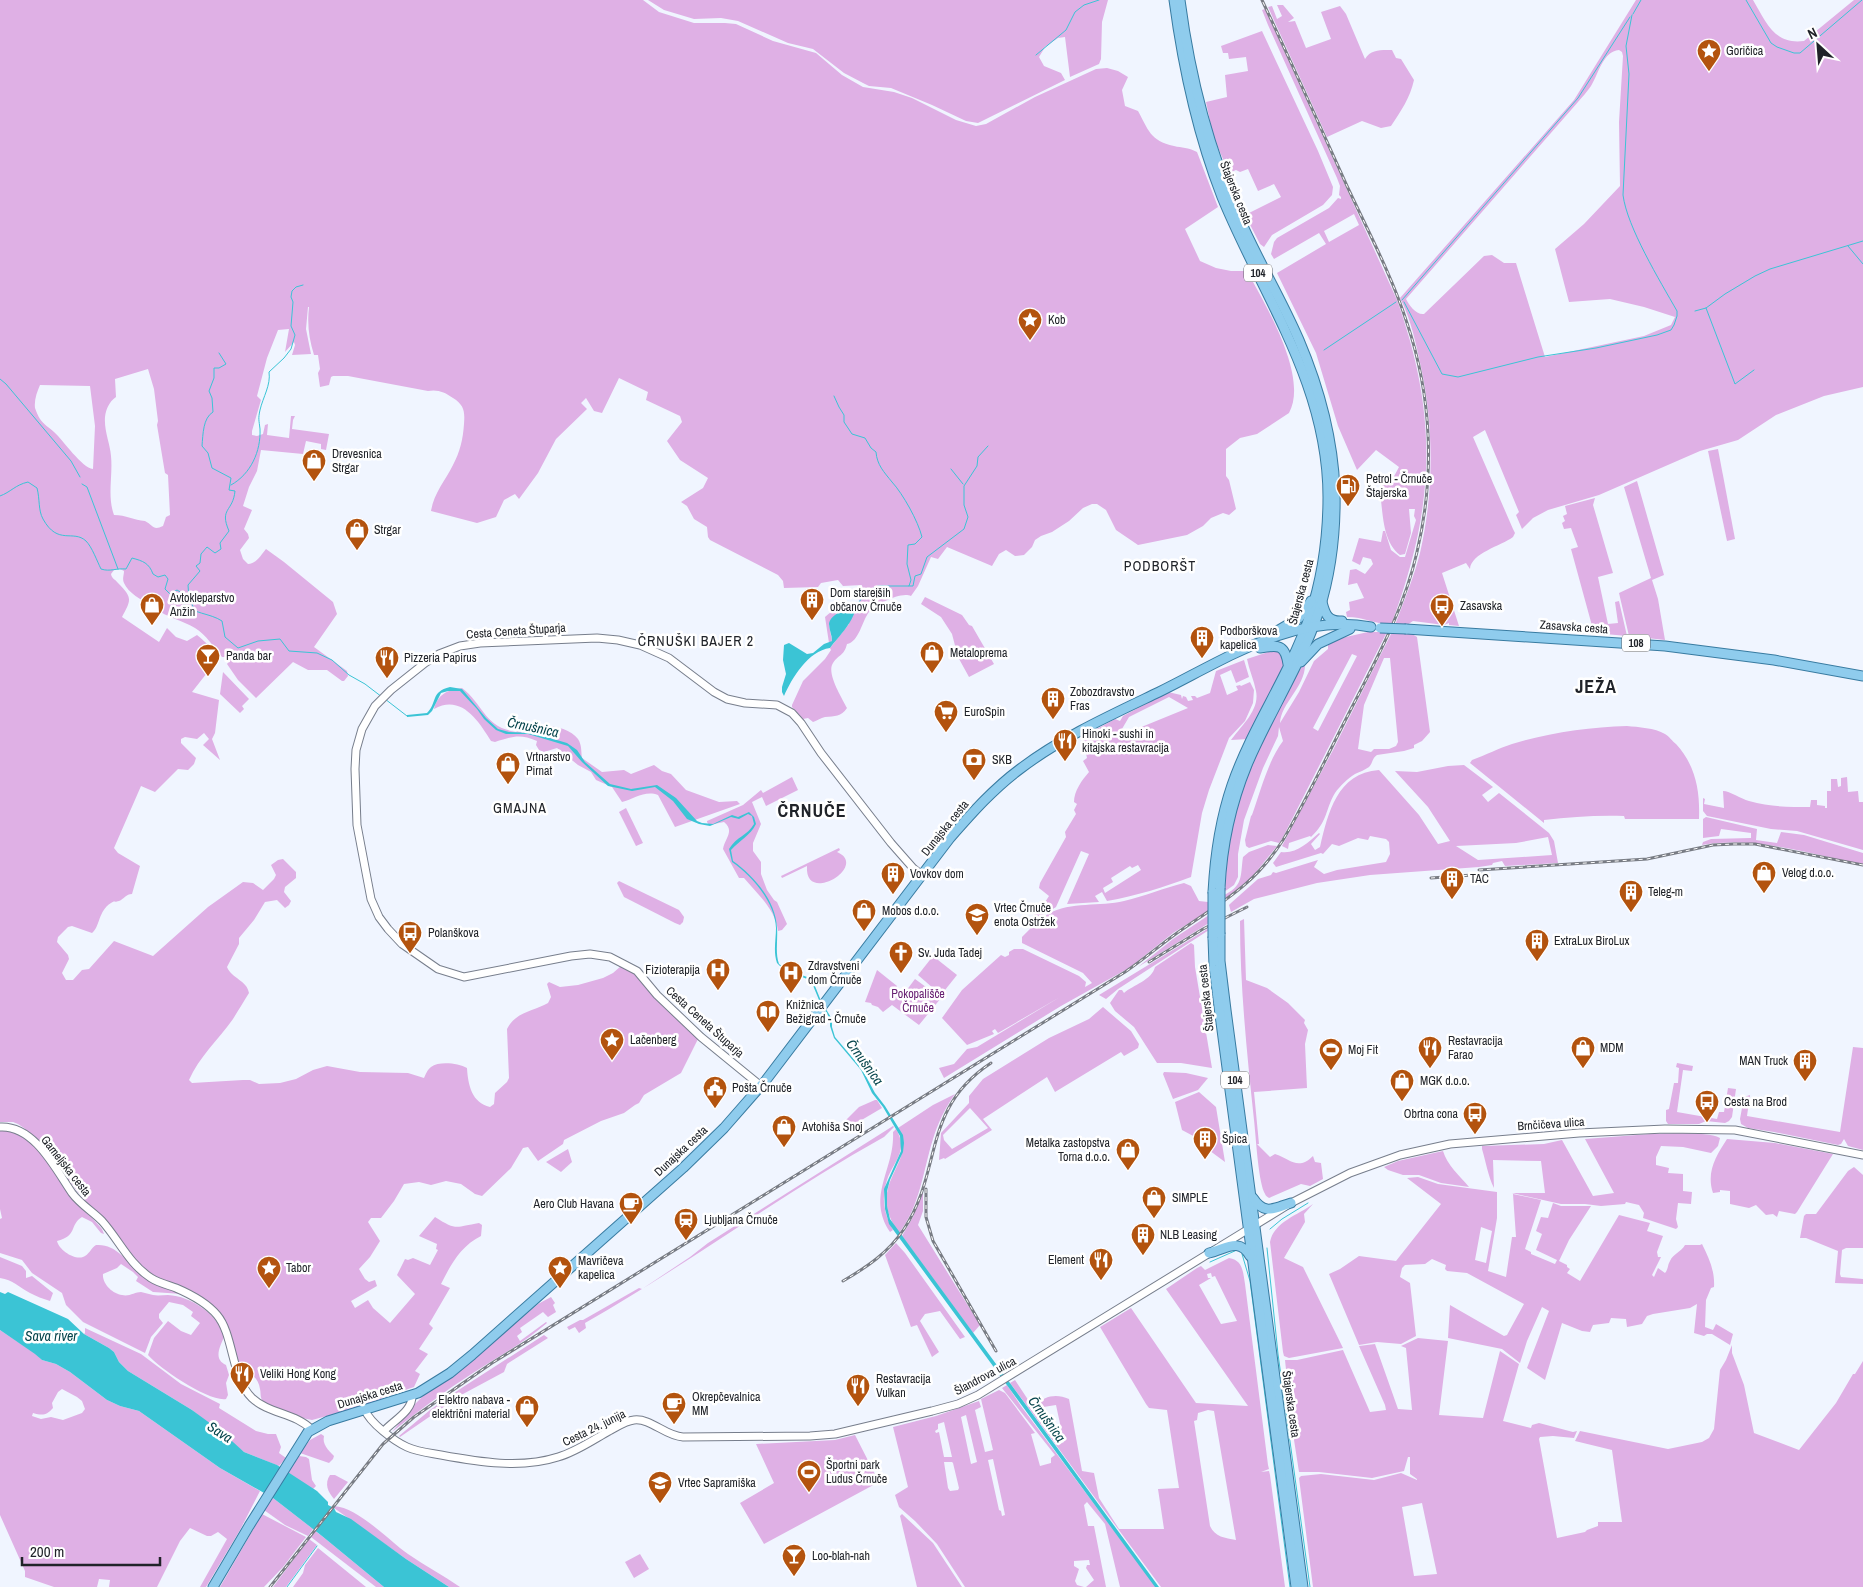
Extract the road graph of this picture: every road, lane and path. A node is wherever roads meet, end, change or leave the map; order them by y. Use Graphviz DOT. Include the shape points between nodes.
graph roads {
  1 [pos="1174,0"];
  2 [pos="1180,0"];
  3 [pos="1317,590"];
  4 [pos="1322,601"];
  5 [pos="1353,627"];
  6 [pos="1307,631"];
  7 [pos="1249,647"];
  8 [pos="1260,648"];
  9 [pos="1288,664"];
  10 [pos="1863,676"];
  11 [pos="1287,683"];
  12 [pos="1172,686"];
  13 [pos="922,876"];
  14 [pos="1216,890"];
  15 [pos="1216,936"];
  16 [pos="761,1086"];
  17 [pos="0,1127"];
  18 [pos="1863,1155"];
  19 [pos="1252,1196"];
  20 [pos="1291,1203"];
  21 [pos="1252,1227"];
  22 [pos="1209,1254"];
  23 [pos="1252,1262"];
  24 [pos="412,1395"];
  25 [pos="365,1410"];
  26 [pos="312,1430"];
  27 [pos="384,1430"];
  28 [pos="696,1437"];
  29 [pos="213,1587"];
  30 [pos="1296,1587"];
  31 [pos="1303,1587"];
  1 -- 3 [label="main road, Štajerska cesta / 104" via="1189,90 1209,161 1228,209 1292,343 1319,424 1328,496 1325,547"];
  2 -- 4 [label="main road, Štajerska cesta / 104" via="1191,71 1204,125 1239,219 1299,340 1322,405 1335,492 1332,544"];
  3 -- 6 [label="main road, Štajerska cesta / 104"];
  3 -- 7 [label="main road" via="1299,618"];
  4 -- 5 [label="main road" via="1330,620 1350,621"];
  4 -- 6 [label="main road, Štajerska cesta / 104"];
  5 -- 6 [label="main road, Zasavska cesta"];
  5 -- 10 [label="main road, Zasavska cesta / 108, bridge" via="1665,646"];
  5 -- 11 [label="main road" via="1312,649"];
  6 -- 7 [label="main road, Dunajska cesta"];
  6 -- 8 [label="main road, Dunajska cesta"];
  6 -- 9 [label="main road, Štajerska cesta / 104"];
  6 -- 11 [label="main road, Štajerska cesta / 104"];
  7 -- 12 [label="main road, Dunajska cesta"];
  8 -- 9 [label="main road" via="1281,647 1287,654"];
  8 -- 12 [label="main road, Dunajska cesta"];
  9 -- 14 [label="main road, Štajerska cesta / 104" via="1232,785 1219,837"];
  11 -- 14 [label="main road, Štajerska cesta / 104" via="1238,788"];
  12 -- 13 [label="main road, Dunajska cesta" via="1062,742 1016,772 970,816"];
  13 -- 16 [label="main road, Dunajska cesta"];
  13 -- 16 [label="street, Cesta Ceneta Štuparja" via="891,843 792,713 776,705 745,704 727,699 669,658 640,645 596,638 467,645 432,659 382,698 367,719 358,742 355,769 357,824 371,899 379,917 395,937 438,968 464,977 571,956 610,956 637,971 701,1037"];
  14 -- 15 [label="main road, Štajerska cesta / 104, bridge"];
  15 -- 19 [label="main road, Štajerska cesta / 104"];
  15 -- 21 [label="main road, Štajerska cesta / 104" via="1214,966 1218,1006"];
  16 -- 24 [label="main road, Dunajska cesta" via="703,1149 472,1356"];
  17 -- 26 [label="street, Gameljska cesta" via="17,1129 31,1139 54,1165 76,1198 102,1221 125,1253 147,1275 190,1295 215,1312 223,1324 240,1379 252,1398"];
  18 -- 20 [label="street, Brnčičeva ulica" via="1735,1130 1665,1129 1504,1139 1438,1146 1400,1155 1350,1173"];
  19 -- 20 [label="main road" via="1266,1210"];
  19 -- 21 [label="main road, Štajerska cesta / 104"];
  20 -- 21 [label="street, Brnčičeva ulica"];
  21 -- 22 [label="street, Šlandrova ulica"];
  21 -- 23 [label="main road, Štajerska cesta / 104"];
  21 -- 31 [label="main road, Štajerska cesta / 104"];
  22 -- 23 [label="main road" via="1240,1245"];
  22 -- 28 [label="street, Šlandrova ulica" via="978,1395 953,1405 841,1433"];
  23 -- 30 [label="main road, Štajerska cesta / 104"];
  24 -- 25 [label="main road, Dunajska cesta"];
  24 -- 27 [label="street" via="408,1408"];
  25 -- 26 [label="main road, Dunajska cesta" via="328,1421"];
  25 -- 27 [label="street, Cesta 24. junija" via="368,1417"];
  26 -- 29 [label="main road, Dunajska cesta"];
  27 -- 28 [label="street, Cesta 24. junija" via="403,1445 416,1450 494,1463 539,1462 558,1457 636,1420 674,1436"];
}
